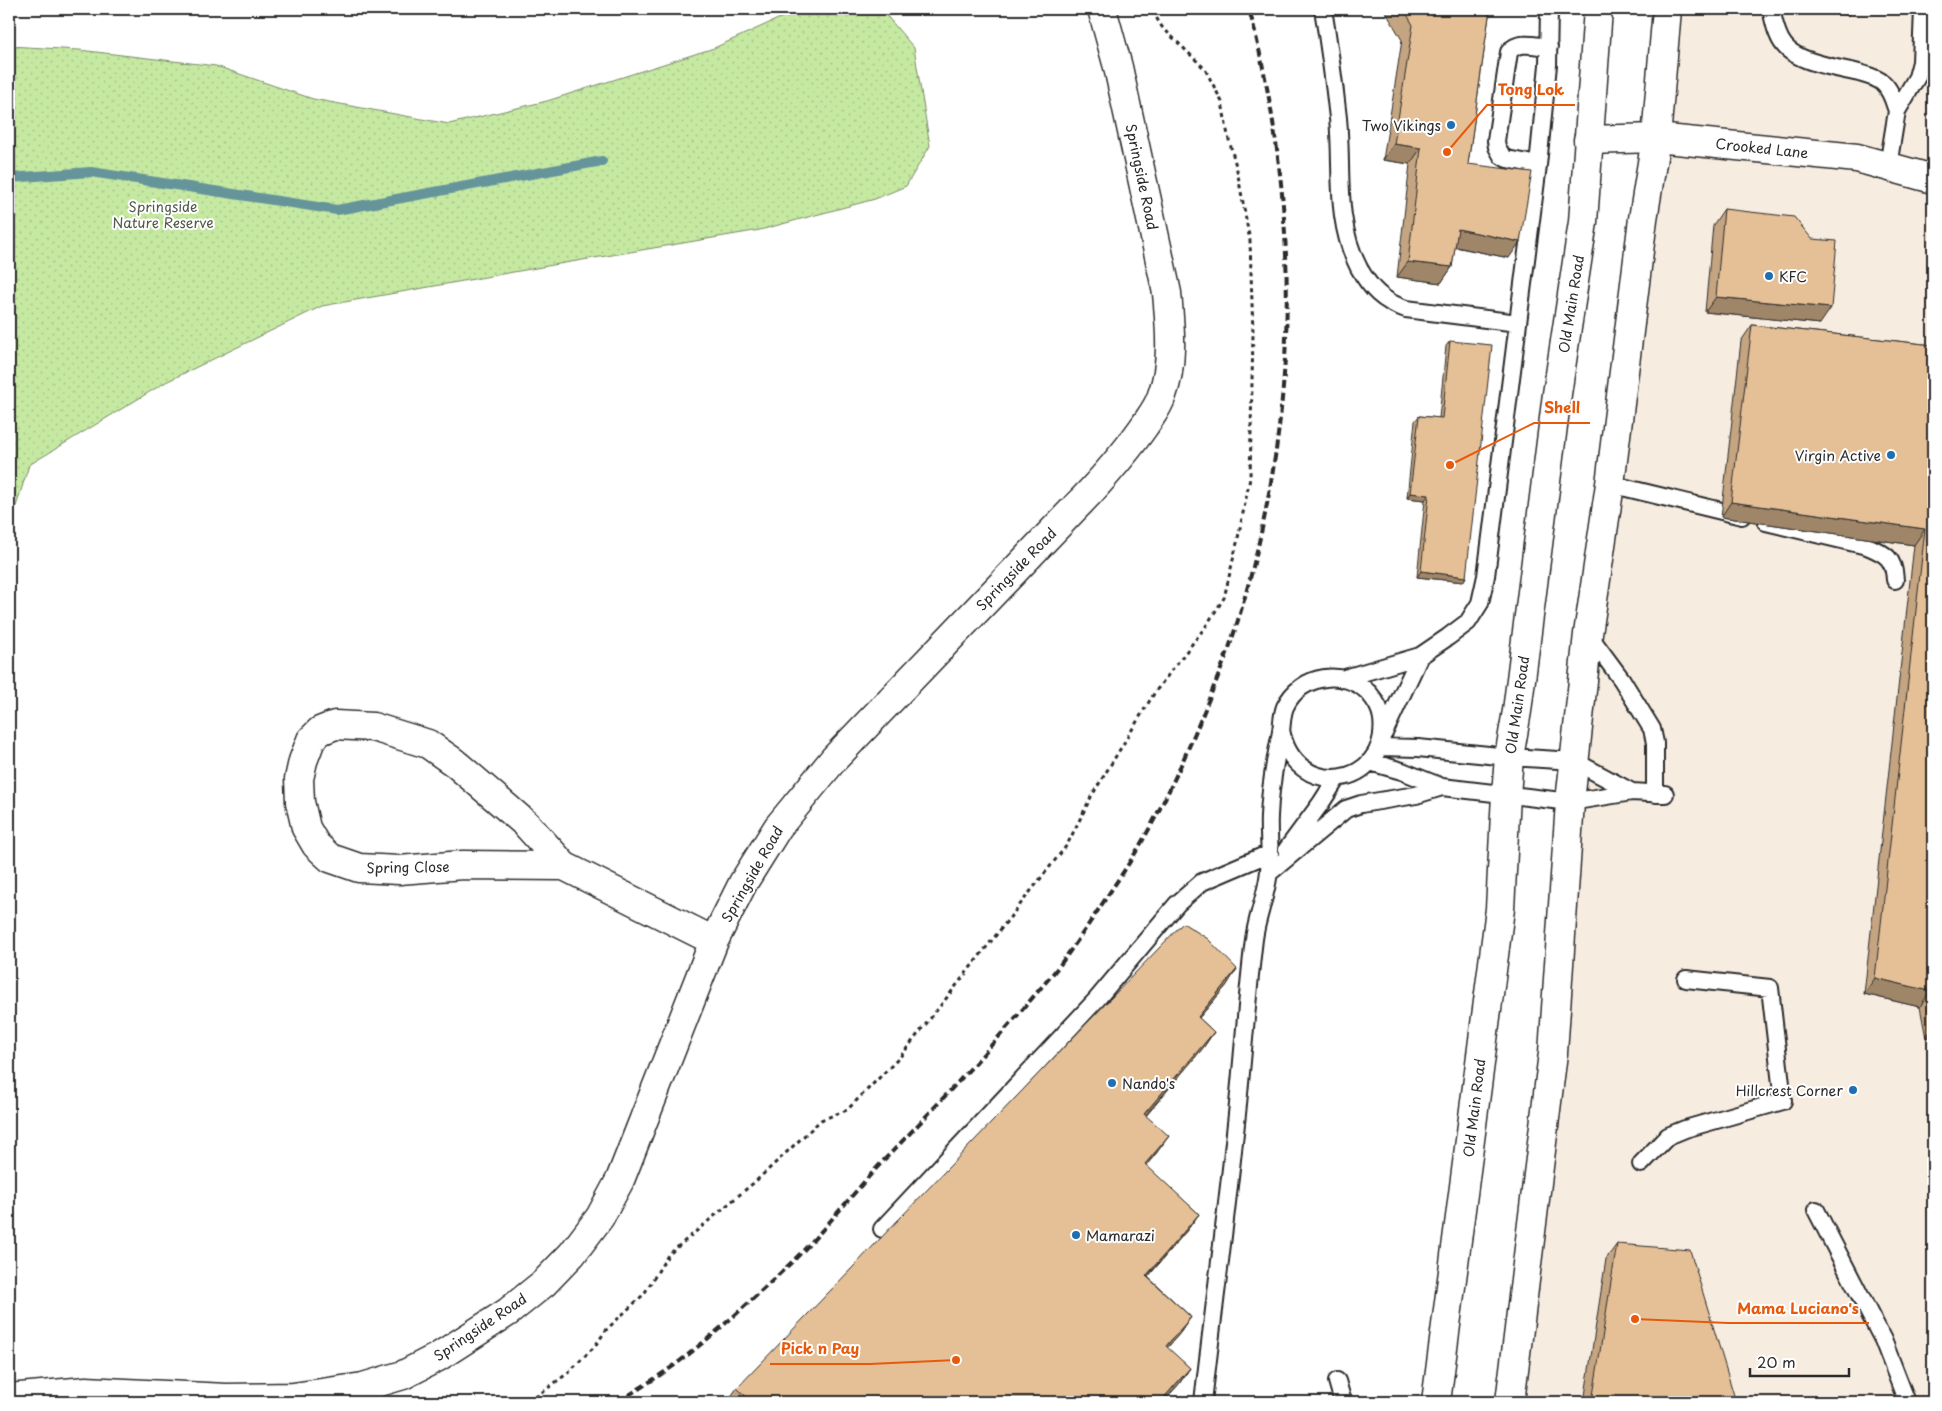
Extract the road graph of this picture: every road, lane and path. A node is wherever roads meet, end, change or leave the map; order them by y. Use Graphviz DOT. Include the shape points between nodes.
graph roads {
  1 [pos="1102,9"];
  2 [pos="1151,9"];
  3 [pos="1323,9"];
  4 [pos="1549,9"];
  5 [pos="1598,9"];
  6 [pos="1667,9"];
  7 [pos="1772,9"];
  8 [pos="1923,9"];
  9 [pos="1549,47"];
  10 [pos="1897,111"];
  11 [pos="1656,138"];
  12 [pos="1588,140"];
  13 [pos="1538,165"];
  14 [pos="1888,166"];
  15 [pos="1933,179"];
  16 [pos="1518,323"];
  17 [pos="1610,484"];
  18 [pos="1895,580"];
  19 [pos="1588,634"];
  20 [pos="1420,656"];
  21 [pos="1345,678"];
  22 [pos="1281,730"];
  23 [pos="1381,741"];
  24 [pos="1509,758"];
  25 [pos="1574,761"];
  26 [pos="1370,762"];
  27 [pos="1337,778"];
  28 [pos="1442,787"];
  29 [pos="1632,792"];
  30 [pos="1506,796"];
  31 [pos="1570,802"];
  32 [pos="1270,853"];
  33 [pos="564,866"];
  34 [pos="1269,873"];
  35 [pos="714,941"];
  36 [pos="1686,979"];
  37 [pos="1641,1164"];
  38 [pos="1816,1210"];
  39 [pos="882,1229"];
  40 [pos="1523,1308"];
  41 [pos="1337,1380"];
  42 [pos="9,1398"];
  43 [pos="529,1402"];
  44 [pos="1202,1402"];
  45 [pos="1343,1402"];
  46 [pos="1436,1402"];
  47 [pos="1510,1402"];
  48 [pos="1528,1402"];
  49 [pos="1907,1402"];
  1 -- 35 [label="street, Springside Road" via="1118,67 1167,293 1171,330 1168,373 1162,396 1125,453 1098,484 834,759 778,827"];
  2 -- 43 [label="path" via="1162,27 1205,69 1222,102 1250,241 1253,334 1250,478 1224,598 1155,692 1091,797 1067,845 900,1056 847,1110 821,1120 757,1180 668,1255 644,1294 607,1329 595,1346 568,1373"];
  3 -- 16 [label="lane" via="1338,120 1341,211 1349,250 1365,278 1374,291 1395,306"];
  4 -- 9 [label="lane"];
  5 -- 12 [label="street, Old Main Road"];
  6 -- 11 [label="street"];
  7 -- 10 [label="lane" via="1775,27 1789,52 1883,82"];
  8 -- 10 [label="lane" via="1921,62 1917,78"];
  9 -- 13 [label="lane"];
  9 -- 13 [label="lane" via="1518,44 1509,52 1496,141 1502,156 1507,159"];
  10 -- 14 [label="lane"];
  11 -- 12 [label="street, Crooked Lane"];
  11 -- 14 [label="street, Crooked Lane" via="1857,158"];
  11 -- 17 [label="street"];
  12 -- 24 [label="street, Old Main Road" via="1583,222"];
  13 -- 16 [label="lane"];
  14 -- 15 [label="street, Crooked Lane"];
  16 -- 20 [label="lane" via="1480,603 1468,622"];
  17 -- 18 [label="lane" via="1867,546 1890,559"];
  17 -- 19 [label="street"];
  19 -- 25 [label="street"];
  19 -- 29 [label="lane" via="1652,729 1660,794"];
  20 -- 21 [label="lane"];
  20 -- 23 [label="lane"];
  21 -- 22 [label="lane" via="1321,678 1300,688 1286,707"];
  21 -- 23 [label="lane" via="1362,686 1375,699 1382,716"];
  22 -- 27 [label="lane" via="1290,756 1299,766 1310,774"];
  22 -- 32 [label="lane" via="1272,770 1268,817"];
  23 -- 24 [label="lane"];
  23 -- 26 [label="lane"];
  24 -- 25 [label="lane"];
  24 -- 30 [label="street, Old Main Road"];
  25 -- 29 [label="lane"];
  25 -- 31 [label="street"];
  26 -- 27 [label="lane" via="1355,774"];
  26 -- 28 [label="lane" via="1402,770"];
  27 -- 34 [label="lane"];
  28 -- 30 [label="lane"];
  28 -- 34 [label="lane" via="1346,809"];
  29 -- 31 [label="lane"];
  30 -- 31 [label="lane"];
  30 -- 46 [label="street, Old Main Road" via="1500,909"];
  31 -- 40 [label="street" via="1553,1053"];
  32 -- 34 [label="lane"];
  32 -- 39 [label="lane" via="1202,882 1177,904 1097,999"];
  33 -- 33 [label="street, Spring Close" via="463,865 399,870 359,868 330,858 316,845 306,828 300,802 299,780 311,740 320,731 335,725 372,728 428,744 526,824"];
  33 -- 35 [label="street, Spring Close"];
  34 -- 44 [label="lane" via="1254,936 1228,1197"];
  35 -- 42 [label="street, Springside Road" via="620,1180 600,1217 572,1254 544,1283 508,1312 438,1357 403,1375 363,1387 293,1396 226,1398 86,1392"];
  36 -- 37 [label="lane" via="1770,988 1783,1101 1668,1136"];
  38 -- 49 [label="lane" via="1884,1340"];
  40 -- 47 [label="street"];
  40 -- 48 [label="street"];
  41 -- 45 [label="lane"];
}
